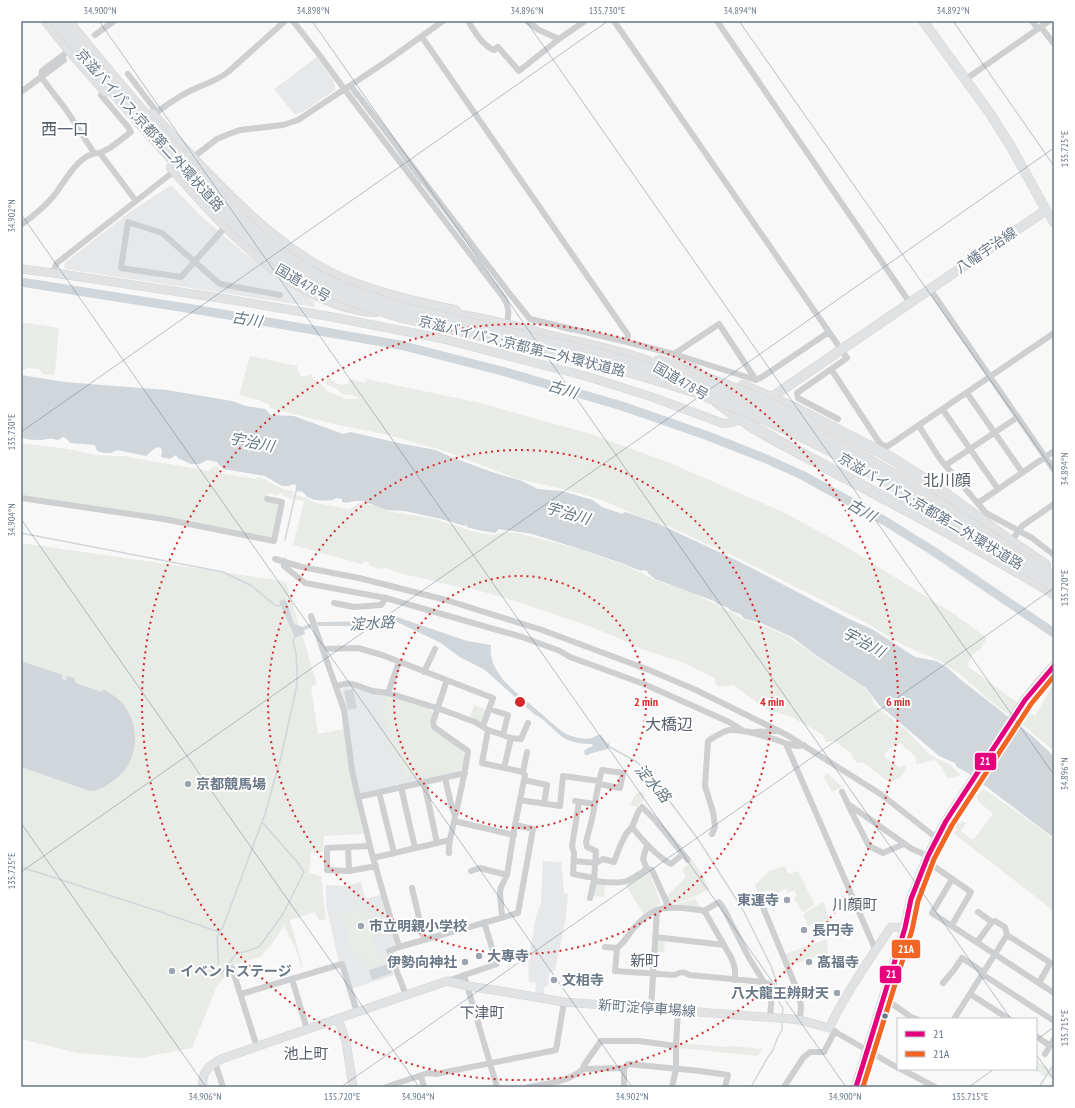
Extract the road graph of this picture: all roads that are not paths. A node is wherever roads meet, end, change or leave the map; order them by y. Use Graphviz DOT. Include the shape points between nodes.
graph roads {
  1 [pos="47,21"];
  2 [pos="56,21"];
  3 [pos="67,21"];
  4 [pos="73,21"];
  5 [pos="114,21"];
  6 [pos="285,21"];
  7 [pos="293,21"];
  8 [pos="443,21"];
  9 [pos="468,21"];
  10 [pos="527,21"];
  11 [pos="585,21"];
  12 [pos="614,21"];
  13 [pos="718,21"];
  14 [pos="924,21"];
  15 [pos="1032,21"];
  16 [pos="1050,21"];
  17 [pos="1040,28"];
  18 [pos="95,35"];
  19 [pos="422,37"];
  20 [pos="558,39"];
  21 [pos="1054,44"];
  22 [pos="70,50"];
  23 [pos="64,60"];
  24 [pos="128,74"];
  25 [pos="41,77"];
  26 [pos="966,79"];
  27 [pos="351,86"];
  28 [pos="345,90"];
  29 [pos="21,92"];
  30 [pos="101,95"];
  31 [pos="156,116"];
  32 [pos="97,153"];
  33 [pos="192,158"];
  34 [pos="175,170"];
  35 [pos="136,201"];
  36 [pos="1046,210"];
  37 [pos="121,213"];
  38 [pos="128,222"];
  39 [pos="1054,223"];
  40 [pos="21,225"];
  41 [pos="226,226"];
  42 [pos="195,262"];
  43 [pos="21,269"];
  44 [pos="54,273"];
  45 [pos="930,289"];
  46 [pos="280,295"];
  47 [pos="506,295"];
  48 [pos="910,302"];
  49 [pos="507,324"];
  50 [pos="828,332"];
  51 [pos="1054,333"];
  52 [pos="627,342"];
  53 [pos="841,350"];
  54 [pos="591,352"];
  55 [pos="499,353"];
  56 [pos="674,354"];
  57 [pos="830,370"];
  58 [pos="990,377"];
  59 [pos="756,380"];
  60 [pos="967,393"];
  61 [pos="771,398"];
  62 [pos="942,410"];
  63 [pos="739,413"];
  64 [pos="1018,417"];
  65 [pos="838,419"];
  66 [pos="919,426"];
  67 [pos="912,431"];
  68 [pos="995,433"];
  69 [pos="970,449"];
  70 [pos="1054,451"];
  71 [pos="886,455"];
  72 [pos="1045,457"];
  73 [pos="946,465"];
  74 [pos="1054,470"];
  75 [pos="1022,472"];
  76 [pos="998,489"];
  77 [pos="21,498"];
  78 [pos="267,499"];
  79 [pos="978,503"];
  80 [pos="1054,504"];
  81 [pos="983,522"];
  82 [pos="1019,531"];
  83 [pos="1011,542"];
  84 [pos="1054,555"];
  85 [pos="275,559"];
  86 [pos="284,561"];
  87 [pos="1018,571"];
  88 [pos="1054,571"];
  89 [pos="1054,576"];
  90 [pos="1054,586"];
  91 [pos="1054,592"];
  92 [pos="386,598"];
  93 [pos="334,603"];
  94 [pos="311,616"];
  95 [pos="323,649"];
  96 [pos="434,649"];
  97 [pos="399,662"];
  98 [pos="1053,667"];
  99 [pos="424,672"];
  100 [pos="447,680"];
  101 [pos="336,687"];
  102 [pos="388,693"];
  103 [pos="437,708"];
  104 [pos="489,709"];
  105 [pos="528,723"];
  106 [pos="486,728"];
  107 [pos="745,731"];
  108 [pos="779,731"];
  109 [pos="503,735"];
  110 [pos="511,738"];
  111 [pos="786,744"];
  112 [pos="804,745"];
  113 [pos="527,752"];
  114 [pos="504,768"];
  115 [pos="523,772"];
  116 [pos="465,773"];
  117 [pos="445,778"];
  118 [pos="524,780"];
  119 [pos="424,782"];
  120 [pos="401,787"];
  121 [pos="379,792"];
  122 [pos="842,792"];
  123 [pos="358,797"];
  124 [pos="520,800"];
  125 [pos="544,804"];
  126 [pos="594,804"];
  127 [pos="848,804"];
  128 [pos="454,818"];
  129 [pos="515,825"];
  130 [pos="632,827"];
  131 [pos="712,834"];
  132 [pos="514,835"];
  133 [pos="938,838"];
  134 [pos="573,839"];
  135 [pos="450,840"];
  136 [pos="586,842"];
  137 [pos="437,843"];
  138 [pos="904,844"];
  139 [pos="646,845"];
  140 [pos="370,846"];
  141 [pos="348,847"];
  142 [pos="415,848"];
  143 [pos="394,853"];
  144 [pos="449,853"];
  145 [pos="683,854"];
  146 [pos="928,856"];
  147 [pos="373,858"];
  148 [pos="688,860"];
  149 [pos="574,861"];
  150 [pos="596,863"];
  151 [pos="376,866"];
  152 [pos="647,869"];
  153 [pos="349,871"];
  154 [pos="471,871"];
  155 [pos="507,875"];
  156 [pos="594,879"];
  157 [pos="952,879"];
  158 [pos="412,888"];
  159 [pos="914,890"];
  160 [pos="590,898"];
  161 [pos="762,905"];
  162 [pos="666,908"];
  163 [pos="657,910"];
  164 [pos="704,911"];
  165 [pos="978,912"];
  166 [pos="502,917"];
  167 [pos="484,922"];
  168 [pos="992,922"];
  169 [pos="952,925"];
  170 [pos="906,928"];
  171 [pos="1007,934"];
  172 [pos="655,937"];
  173 [pos="424,939"];
  174 [pos="977,942"];
  175 [pos="724,945"];
  176 [pos="399,947"];
  177 [pos="605,947"];
  178 [pos="617,948"];
  179 [pos="876,951"];
  180 [pos="995,954"];
  181 [pos="1052,964"];
  182 [pos="232,968"];
  183 [pos="983,973"];
  184 [pos="653,974"];
  185 [pos="464,975"];
  186 [pos="292,979"];
  187 [pos="735,980"];
  188 [pos="447,981"];
  189 [pos="764,982"];
  190 [pos="943,983"];
  191 [pos="1039,983"];
  192 [pos="468,986"];
  193 [pos="1054,993"];
  194 [pos="241,994"];
  195 [pos="970,994"];
  196 [pos="406,995"];
  197 [pos="884,998"];
  198 [pos="564,1002"];
  199 [pos="652,1009"];
  200 [pos="678,1010"];
  201 [pos="357,1012"];
  202 [pos="771,1017"];
  203 [pos="914,1018"];
  204 [pos="955,1018"];
  205 [pos="1008,1018"];
  206 [pos="338,1019"];
  207 [pos="800,1020"];
  208 [pos="1054,1021"];
  209 [pos="308,1029"];
  210 [pos="832,1030"];
  211 [pos="1037,1037"];
  212 [pos="1054,1039"];
  213 [pos="676,1046"];
  214 [pos="1050,1046"];
  215 [pos="257,1047"];
  216 [pos="868,1051"];
  217 [pos="1045,1054"];
  218 [pos="215,1063"];
  219 [pos="490,1063"];
  220 [pos="897,1067"];
  221 [pos="624,1068"];
  222 [pos="583,1069"];
  223 [pos="676,1069"];
  224 [pos="903,1070"];
  225 [pos="421,1076"];
  226 [pos="564,1084"];
  227 [pos="203,1087"];
  228 [pos="223,1087"];
  229 [pos="353,1087"];
  230 [pos="386,1087"];
  231 [pos="424,1087"];
  232 [pos="497,1087"];
  233 [pos="528,1087"];
  234 [pos="624,1087"];
  235 [pos="672,1087"];
  236 [pos="725,1087"];
  237 [pos="784,1087"];
  238 [pos="856,1087"];
  239 [pos="936,1087"];
  1 -- 22 [label="highway, 国道478号"];
  2 -- 63 [label="highway, 京滋バイパス;京都第二外環状道路, bridge" via="196,185 250,238 286,267 306,279 344,298 376,309 618,368 677,386"];
  3 -- 54 [label="highway, 京滋バイパス;京都第二外環状道路, bridge" via="202,179 255,232 310,272 347,290 379,301"];
  4 -- 31 [label="highway, 国道478号"];
  5 -- 18 [label="street"];
  6 -- 31 [label="street" via="224,76 176,99"];
  7 -- 28 [label="street"];
  8 -- 19 [label="street"];
  9 -- 20 [label="street" via="488,47 494,50 498,47 519,71"];
  10 -- 20 [label="street"];
  11 -- 20 [label="street"];
  12 -- 50 [label="street"];
  13 -- 48 [label="street"];
  14 -- 26 [label="main road"];
  15 -- 17 [label="street"];
  16 -- 17 [label="street"];
  17 -- 21 [label="street"];
  17 -- 26 [label="street"];
  19 -- 27 [label="street"];
  19 -- 52 [label="street" via="628,335"];
  22 -- 25 [label="street" via="42,71"];
  22 -- 34 [label="highway, 国道478号"];
  23 -- 25 [label="street"];
  24 -- 31 [label="street"];
  25 -- 29 [label="street"];
  25 -- 32 [label="street"];
  26 -- 36 [label="main road" via="1010,145"];
  27 -- 28 [label="street"];
  27 -- 47 [label="street"];
  28 -- 33 [label="street" via="298,120 240,130 217,139"];
  28 -- 47 [label="street"];
  30 -- 32 [label="street" via="131,132 110,148"];
  31 -- 33 [label="highway, 国道478号"];
  32 -- 35 [label="street"];
  32 -- 40 [label="street" via="82,159 51,198"];
  33 -- 34 [label="street"];
  33 -- 49 [label="highway, 国道478号" via="266,231 327,272 363,288 410,302"];
  34 -- 35 [label="street"];
  34 -- 41 [label="highway, 国道478号"];
  35 -- 37 [label="street"];
  36 -- 39 [label="main road"];
  36 -- 45 [label="main road, 八幡宇治線"];
  37 -- 38 [label="street"];
  37 -- 44 [label="street" via="57,263"];
  38 -- 42 [label="street" via="162,233"];
  38 -- 42 [label="street" via="121,268 181,277"];
  41 -- 42 [label="street"];
  41 -- 49 [label="highway, 国道478号" via="254,252 293,281 337,302 366,310 458,315"];
  42 -- 46 [label="street" via="220,284"];
  43 -- 44 [label="main road"];
  44 -- 55 [label="main road" via="327,316 439,338"];
  45 -- 48 [label="main road, 八幡宇治線"];
  45 -- 58 [label="street"];
  47 -- 49 [label="street" via="509,311"];
  47 -- 52 [label="street" via="530,319"];
  48 -- 53 [label="main road, 八幡宇治線"];
  49 -- 55 [label="street"];
  49 -- 61 [label="highway, 国道478号" via="685,367"];
  49 -- 63 [label="highway, 国道478号" via="631,356 664,368"];
  50 -- 53 [label="street"];
  50 -- 59 [label="street"];
  51 -- 58 [label="street"];
  52 -- 56 [label="street" via="654,352"];
  53 -- 57 [label="street" via="847,358"];
  53 -- 61 [label="main road, 八幡宇治線"];
  54 -- 81 [label="highway, bridge" via="701,377 785,410 861,449"];
  54 -- 89 [label="highway, 京滋バイパス;京都第二外環状道路, bridge" via="662,372 775,414 879,466"];
  55 -- 63 [label="main road" via="589,377 722,423 732,423"];
  56 -- 59 [label="street"];
  56 -- 59 [label="street" via="719,324"];
  57 -- 65 [label="street" via="797,393 798,398"];
  57 -- 67 [label="street" via="884,446"];
  58 -- 60 [label="street"];
  58 -- 64 [label="street"];
  60 -- 62 [label="street"];
  60 -- 68 [label="street"];
  61 -- 63 [label="main road, 八幡宇治線"];
  61 -- 71 [label="highway, 国道478号"];
  62 -- 66 [label="street"];
  62 -- 69 [label="street"];
  63 -- 87 [label="highway, bridge" via="895,493"];
  63 -- 87 [label="highway, 国道478号" via="770,437"];
  63 -- 90 [label="highway, 京滋バイパス;京都第二外環状道路, bridge" via="802,436 875,474"];
  64 -- 68 [label="street"];
  64 -- 72 [label="street"];
  66 -- 67 [label="street"];
  66 -- 73 [label="street"];
  67 -- 71 [label="street"];
  68 -- 69 [label="street"];
  68 -- 75 [label="street"];
  69 -- 73 [label="street"];
  69 -- 76 [label="street"];
  70 -- 72 [label="street"];
  71 -- 81 [label="highway, 国道478号" via="929,482"];
  72 -- 74 [label="street"];
  72 -- 75 [label="street"];
  73 -- 79 [label="street"];
  75 -- 76 [label="street"];
  76 -- 79 [label="street"];
  77 -- 78 [label="street" via="164,519 274,541 282,502"];
  79 -- 82 [label="street" via="986,513"];
  80 -- 82 [label="street" via="1022,526"];
  81 -- 83 [label="highway, 国道478号"];
  82 -- 83 [label="street"];
  82 -- 84 [label="street"];
  83 -- 88 [label="highway, 国道478号"];
  85 -- 86 [label="street"];
  86 -- 92 [label="street" via="284,566 305,583"];
  86 -- 108 [label="street" via="446,600 542,630 696,690"];
  87 -- 91 [label="highway, 国道478号"];
  92 -- 93 [label="street" via="381,605 354,607"];
  92 -- 107 [label="street" via="522,637 560,651 644,684"];
  94 -- 95 [label="street"];
  95 -- 97 [label="street" via="358,648"];
  95 -- 101 [label="street"];
  96 -- 99 [label="street"];
  97 -- 99 [label="street"];
  97 -- 102 [label="street"];
  98 -- 133 [label="main road" via="1017,712 946,821"];
  99 -- 100 [label="street"];
  100 -- 103 [label="street"];
  100 -- 104 [label="street" via="493,698"];
  101 -- 102 [label="street" via="351,683"];
  101 -- 123 [label="street" via="344,710"];
  102 -- 103 [label="street"];
  103 -- 106 [label="street"];
  103 -- 116 [label="street" via="434,727 468,751"];
  104 -- 106 [label="street"];
  104 -- 109 [label="street" via="508,715"];
  105 -- 110 [label="street" via="521,739"];
  106 -- 109 [label="street"];
  106 -- 114 [label="street" via="482,763"];
  107 -- 108 [label="street"];
  107 -- 111 [label="street"];
  107 -- 131 [label="street" via="730,730 708,741 705,786 716,827"];
  108 -- 112 [label="street"];
  109 -- 110 [label="street"];
  110 -- 114 [label="street"];
  111 -- 112 [label="street" via="800,747"];
  111 -- 179 [label="street"];
  112 -- 133 [label="street" via="882,796"];
  113 -- 115 [label="street"];
  114 -- 115 [label="street"];
  115 -- 118 [label="street"];
  116 -- 117 [label="street"];
  116 -- 128 [label="street"];
  117 -- 119 [label="street"];
  117 -- 128 [label="street"];
  118 -- 124 [label="street"];
  118 -- 125 [label="street" via="547,785"];
  119 -- 120 [label="street"];
  119 -- 137 [label="street"];
  120 -- 121 [label="street"];
  120 -- 142 [label="street"];
  121 -- 123 [label="street"];
  121 -- 143 [label="street"];
  122 -- 127 [label="street"];
  123 -- 140 [label="street"];
  124 -- 125 [label="street"];
  124 -- 129 [label="street"];
  125 -- 126 [label="street" via="560,806 562,776 599,782"];
  126 -- 134 [label="street" via="577,801"];
  126 -- 136 [label="street"];
  127 -- 138 [label="street"];
  127 -- 138 [label="street" via="869,846 883,853"];
  128 -- 132 [label="street"];
  128 -- 135 [label="street"];
  129 -- 132 [label="street"];
  129 -- 166 [label="street" via="533,829 518,913"];
  130 -- 139 [label="street"];
  130 -- 145 [label="street" via="642,808"];
  130 -- 150 [label="street" via="623,840 614,862 603,859"];
  132 -- 155 [label="street"];
  133 -- 146 [label="main road"];
  134 -- 136 [label="street"];
  134 -- 149 [label="street"];
  135 -- 137 [label="street"];
  135 -- 144 [label="street"];
  136 -- 150 [label="street" via="587,847 596,851"];
  137 -- 142 [label="street"];
  138 -- 146 [label="street"];
  139 -- 145 [label="street" via="671,864"];
  139 -- 152 [label="street" via="643,859"];
  140 -- 141 [label="street"];
  140 -- 147 [label="street"];
  141 -- 153 [label="street"];
  141 -- 153 [label="street" via="327,848 327,870"];
  142 -- 143 [label="street"];
  143 -- 147 [label="street"];
  145 -- 148 [label="street"];
  146 -- 159 [label="main road"];
  147 -- 151 [label="street"];
  149 -- 150 [label="street"];
  149 -- 156 [label="street" via="573,874"];
  150 -- 156 [label="street"];
  151 -- 153 [label="street"];
  151 -- 176 [label="street"];
  152 -- 156 [label="street" via="623,882"];
  152 -- 162 [label="street" via="652,870 666,901"];
  154 -- 155 [label="street" via="480,868"];
  155 -- 166 [label="street" via="500,893"];
  156 -- 160 [label="street"];
  157 -- 159 [label="street" via="935,867 929,869"];
  157 -- 169 [label="street" via="971,892"];
  157 -- 169 [label="street" via="932,913"];
  158 -- 173 [label="street"];
  159 -- 170 [label="main road"];
  161 -- 207 [label="street" via="798,992"];
  162 -- 163 [label="street"];
  162 -- 164 [label="street"];
  163 -- 172 [label="street"];
  163 -- 178 [label="street" via="640,922"];
  164 -- 175 [label="street"];
  164 -- 189 [label="street" via="719,902"];
  165 -- 168 [label="street"];
  166 -- 167 [label="street"];
  167 -- 173 [label="street"];
  167 -- 185 [label="street" via="497,964"];
  168 -- 171 [label="street" via="995,921 1005,927"];
  168 -- 174 [label="street"];
  169 -- 174 [label="street"];
  170 -- 179 [label="main road" via="891,928"];
  170 -- 197 [label="main road"];
  171 -- 180 [label="street"];
  171 -- 181 [label="street"];
  172 -- 175 [label="street"];
  172 -- 184 [label="street"];
  173 -- 176 [label="street"];
  174 -- 180 [label="street"];
  175 -- 187 [label="street" via="732,959"];
  176 -- 196 [label="street" via="388,951"];
  177 -- 178 [label="street"];
  178 -- 184 [label="street" via="615,971"];
  179 -- 210 [label="main road" via="838,1010"];
  180 -- 183 [label="street"];
  180 -- 191 [label="street"];
  181 -- 191 [label="street"];
  182 -- 194 [label="street"];
  183 -- 190 [label="street" via="962,958"];
  183 -- 195 [label="street"];
  183 -- 208 [label="street"];
  184 -- 187 [label="street" via="675,975 684,972 689,975"];
  184 -- 199 [label="street"];
  185 -- 188 [label="street"];
  185 -- 192 [label="street"];
  186 -- 194 [label="street"];
  186 -- 201 [label="street" via="342,964"];
  186 -- 209 [label="street"];
  187 -- 189 [label="street"];
  188 -- 192 [label="main road, 新町淀停車場線"];
  188 -- 196 [label="main road"];
  189 -- 202 [label="street" via="769,984 772,993"];
  191 -- 193 [label="street"];
  192 -- 198 [label="main road, 新町淀停車場線"];
  192 -- 219 [label="street"];
  194 -- 215 [label="street"];
  195 -- 204 [label="street"];
  195 -- 205 [label="street"];
  196 -- 201 [label="main road"];
  197 -- 203 [label="street"];
  197 -- 216 [label="main road"];
  198 -- 199 [label="main road, 新町淀停車場線"];
  198 -- 219 [label="street" via="556,1050"];
  199 -- 200 [label="main road, 新町淀停車場線"];
  200 -- 202 [label="main road, 新町淀停車場線"];
  200 -- 213 [label="street"];
  201 -- 206 [label="main road"];
  202 -- 207 [label="main road, 新町淀停車場線"];
  206 -- 209 [label="main road"];
  206 -- 229 [label="main road" via="346,1041"];
  207 -- 210 [label="main road, 新町淀停車場線"];
  209 -- 215 [label="main road"];
  210 -- 216 [label="street"];
  210 -- 237 [label="street" via="824,1052 810,1052 803,1058"];
  211 -- 214 [label="street"];
  212 -- 214 [label="street"];
  213 -- 222 [label="street" via="638,1041 601,1041"];
  213 -- 223 [label="street"];
  214 -- 217 [label="street"];
  215 -- 218 [label="main road"];
  216 -- 220 [label="street"];
  216 -- 238 [label="main road"];
  218 -- 227 [label="main road" via="205,1072"];
  218 -- 228 [label="street"];
  219 -- 225 [label="street"];
  219 -- 232 [label="street"];
  221 -- 222 [label="street"];
  221 -- 223 [label="street" via="628,1064"];
  221 -- 234 [label="street"];
  222 -- 226 [label="street"];
  223 -- 235 [label="street"];
  223 -- 236 [label="street" via="728,1076"];
  224 -- 239 [label="street"];
  225 -- 230 [label="street"];
  225 -- 231 [label="street"];
  226 -- 233 [label="street"];
}
